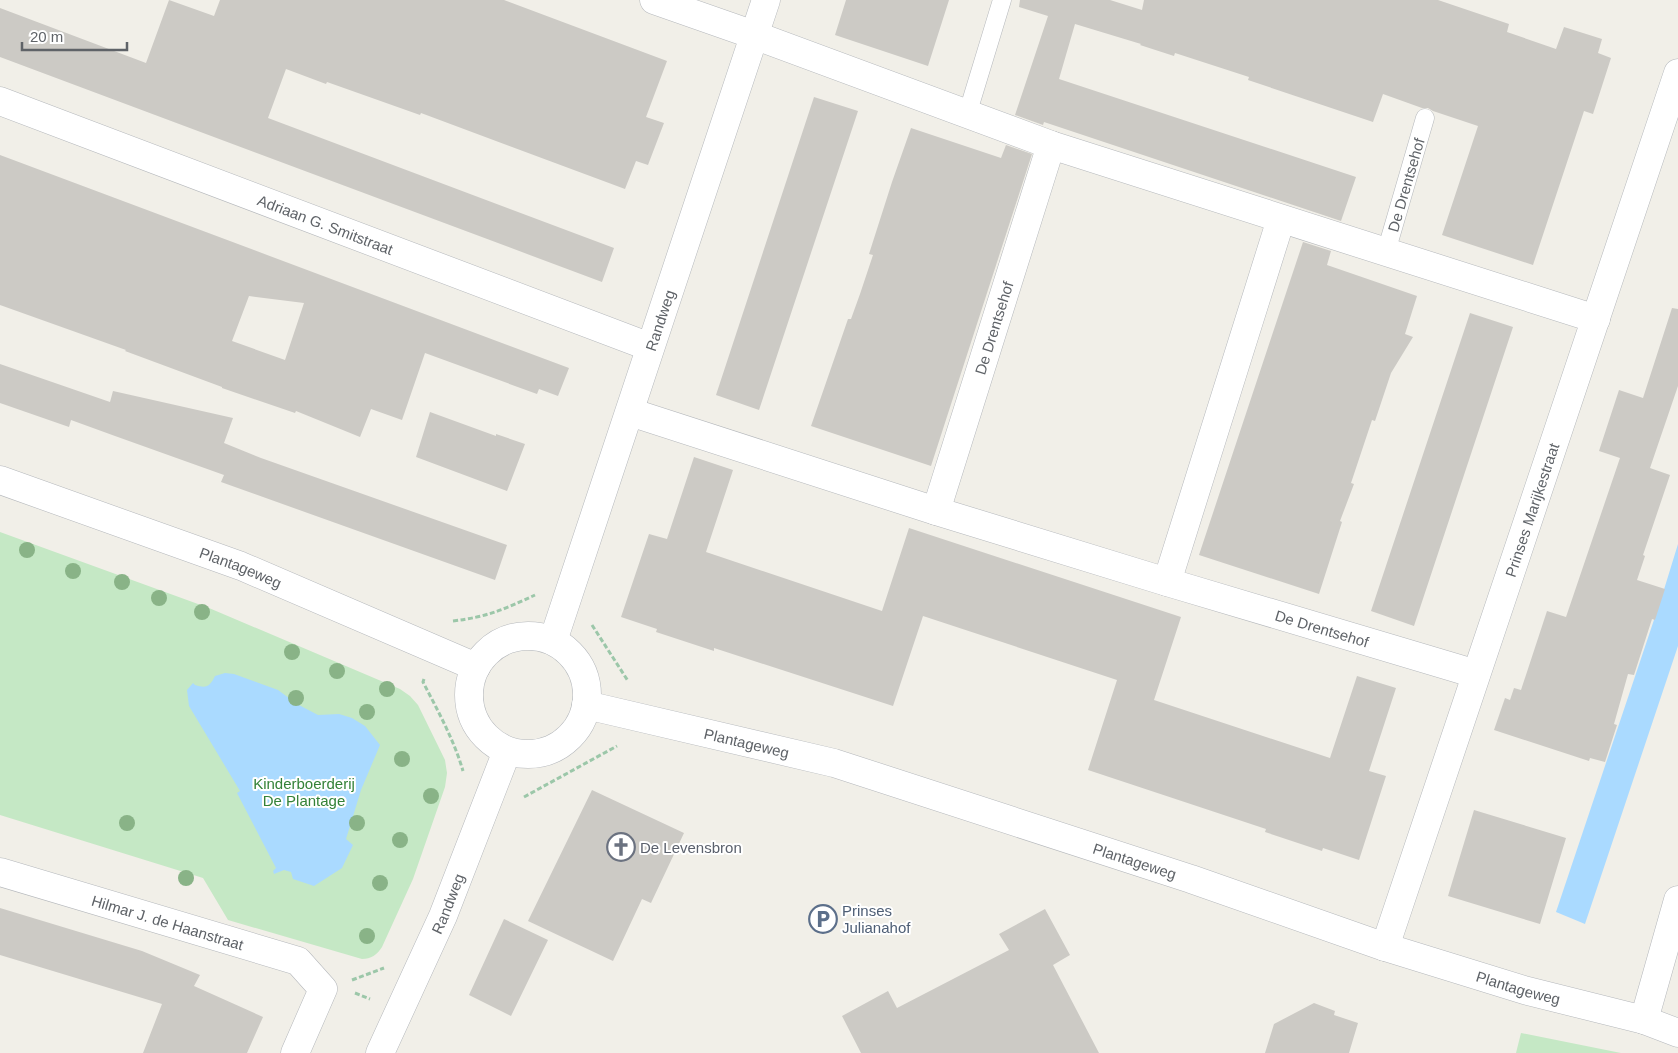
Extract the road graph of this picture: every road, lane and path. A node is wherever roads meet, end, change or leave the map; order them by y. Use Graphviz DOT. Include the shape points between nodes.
graph roads {
  1 [pos="654,0"];
  2 [pos="766,0"];
  3 [pos="1002,0"];
  4 [pos="754,35"];
  5 [pos="1678,73"];
  6 [pos="0,102"];
  7 [pos="967,115"];
  8 [pos="1425,118"];
  9 [pos="1051,145"];
  10 [pos="1281,219"];
  11 [pos="1386,252"];
  12 [pos="1596,319"];
  13 [pos="650,348"];
  14 [pos="630,412"];
  15 [pos="0,480"];
  16 [pos="936,510"];
  17 [pos="1167,582"];
  18 [pos="565,603"];
  19 [pos="553,641"];
  20 [pos="436,650"];
  21 [pos="476,667"];
  22 [pos="1476,674"];
  23 [pos="586,705"];
  24 [pos="628,715"];
  25 [pos="507,751"];
  26 [pos="492,789"];
  27 [pos="0,872"];
  28 [pos="1678,900"];
  29 [pos="1385,947"];
  30 [pos="386,967"];
  31 [pos="323,989"];
  32 [pos="1644,1020"];
  33 [pos="1678,1033"];
  34 [pos="295,1053"];
  35 [pos="380,1053"];
  1 -- 4 [label="street, De Drentsehof"];
  2 -- 4 [label="street, Randweg"];
  3 -- 7 [label="lane"];
  4 -- 7 [label="street, De Drentsehof"];
  4 -- 13 [label="street, Randweg"];
  5 -- 12 [label="street, Prinses Marijkestraat"];
  6 -- 13 [label="street, Adriaan G. Smitstraat"];
  7 -- 9 [label="street, De Drentsehof"];
  8 -- 11 [label="lane, De Drentsehof"];
  9 -- 10 [label="street, De Drentsehof"];
  9 -- 16 [label="street, De Drentsehof"];
  10 -- 11 [label="street, De Drentsehof"];
  10 -- 17 [label="street"];
  11 -- 12 [label="street, De Drentsehof"];
  12 -- 22 [label="street, Prinses Marijkestraat"];
  13 -- 14 [label="street, Randweg"];
  14 -- 16 [label="street, De Drentsehof"];
  14 -- 18 [label="street, Randweg"];
  15 -- 20 [label="street, Plantageweg" via="241,566"];
  16 -- 17 [label="street, De Drentsehof"];
  17 -- 22 [label="street, De Drentsehof"];
  18 -- 19 [label="street, Randweg"];
  18 -- 20 [label="path" via="538,594 500,612 451,622"];
  18 -- 24 [label="path" via="582,610 632,687"];
  19 -- 21 [label="street" via="531,636 509,639 489,650"];
  19 -- 23 [label="street" via="564,648 580,668 585,680"];
  20 -- 21 [label="street, Plantageweg"];
  20 -- 26 [label="path" via="423,682 458,754 465,777"];
  21 -- 25 [label="street" via="470,684 471,712 484,736"];
  22 -- 29 [label="street, Prinses Marijkestraat"];
  23 -- 24 [label="street, Plantageweg"];
  23 -- 25 [label="street" via="576,729 557,747 527,755"];
  24 -- 26 [label="path" via="617,747 520,799"];
  24 -- 29 [label="street, Plantageweg" via="834,763 1191,879"];
  25 -- 26 [label="street, Randweg"];
  26 -- 35 [label="street, Randweg" via="443,916"];
  27 -- 31 [label="street, Hilmar J. de Haanstraat" via="298,960"];
  28 -- 32 [label="street"];
  29 -- 32 [label="street, Plantageweg" via="1524,990"];
  30 -- 31 [label="path"];
  31 -- 34 [label="street"];
  32 -- 33 [label="street, Plantageweg"];
}
